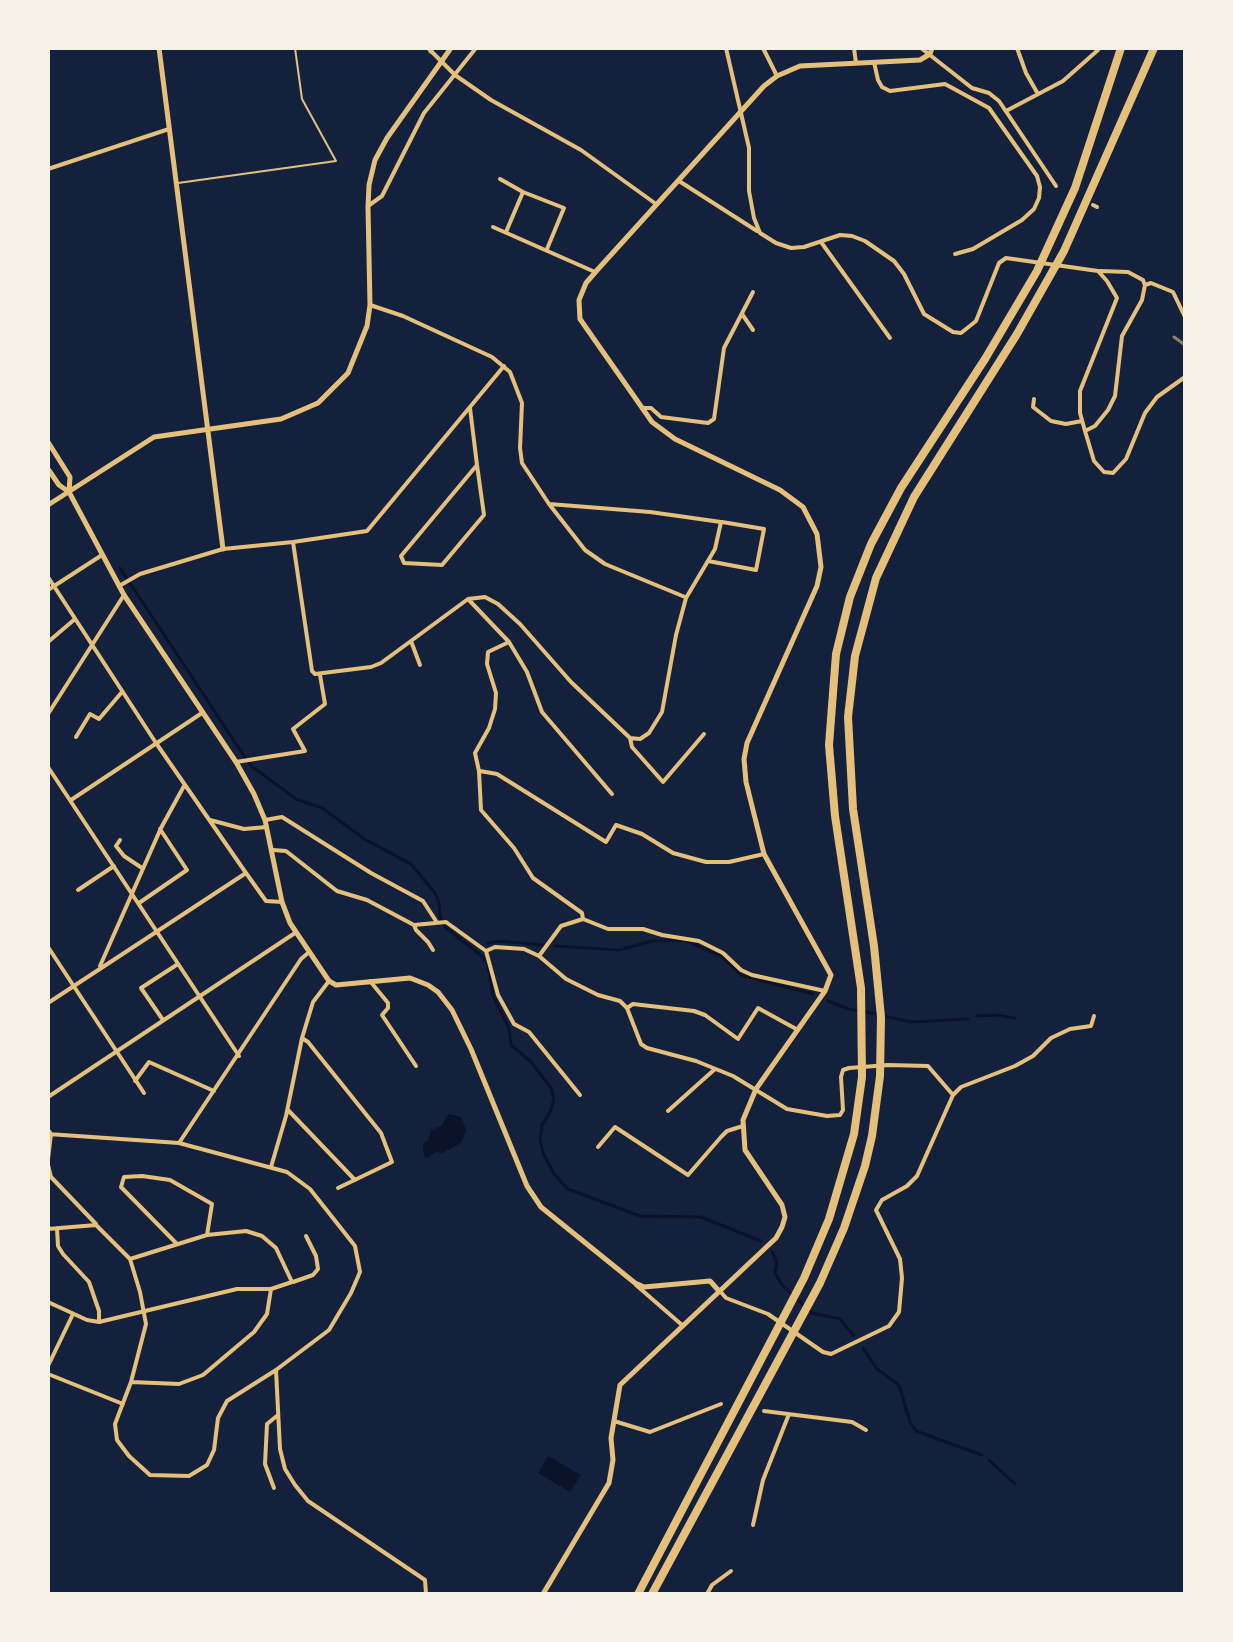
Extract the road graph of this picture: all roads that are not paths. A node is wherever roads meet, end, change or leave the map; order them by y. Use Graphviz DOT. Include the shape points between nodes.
graph roads {
  1 [pos="159,48"];
  2 [pos="295,48"];
  3 [pos="451,48"];
  4 [pos="476,48"];
  5 [pos="726,48"];
  6 [pos="763,48"];
  7 [pos="854,48"];
  8 [pos="921,48"];
  9 [pos="1017,48"];
  10 [pos="1121,48"];
  11 [pos="1154,48"];
  12 [pos="430,49"];
  13 [pos="1098,50"];
  14 [pos="931,51"];
  15 [pos="874,62"];
  16 [pos="856,63"];
  17 [pos="452,72"];
  18 [pos="777,76"];
  19 [pos="1038,94"];
  20 [pos="1006,111"];
  21 [pos="740,114"];
  22 [pos="169,129"];
  23 [pos="48,169"];
  24 [pos="500,179"];
  25 [pos="679,181"];
  26 [pos="177,184"];
  27 [pos="1056,186"];
  28 [pos="523,192"];
  29 [pos="657,204"];
  30 [pos="368,207"];
  31 [pos="493,227"];
  32 [pos="506,232"];
  33 [pos="760,233"];
  34 [pos="821,242"];
  35 [pos="547,249"];
  36 [pos="955,254"];
  37 [pos="1098,271"];
  38 [pos="595,272"];
  39 [pos="1145,285"];
  40 [pos="753,292"];
  41 [pos="370,305"];
  42 [pos="742,314"];
  43 [pos="1185,317"];
  44 [pos="753,330"];
  45 [pos="890,338"];
  46 [pos="504,366"];
  47 [pos="1185,377"];
  48 [pos="1034,399"];
  49 [pos="470,408"];
  50 [pos="642,408"];
  51 [pos="1082,421"];
  52 [pos="208,430"];
  53 [pos="1085,431"];
  54 [pos="48,442"];
  55 [pos="477,465"];
  56 [pos="48,469"];
  57 [pos="69,492"];
  58 [pos="549,504"];
  59 [pos="48,505"];
  60 [pos="721,522"];
  61 [pos="293,542"];
  62 [pos="223,549"];
  63 [pos="102,555"];
  64 [pos="708,561"];
  65 [pos="48,577"];
  66 [pos="54,586"];
  67 [pos="119,586"];
  68 [pos="48,590"];
  69 [pos="124,595"];
  70 [pos="686,598"];
  71 [pos="468,599"];
  72 [pos="75,619"];
  73 [pos="411,641"];
  74 [pos="48,642"];
  75 [pos="509,642"];
  76 [pos="92,645"];
  77 [pos="420,665"];
  78 [pos="320,675"];
  79 [pos="122,692"];
  80 [pos="203,713"];
  81 [pos="48,714"];
  82 [pos="704,734"];
  83 [pos="76,737"];
  84 [pos="630,738"];
  85 [pos="156,743"];
  86 [pos="236,762"];
  87 [pos="48,767"];
  88 [pos="479,771"];
  89 [pos="184,785"];
  90 [pos="612,794"];
  91 [pos="71,800"];
  92 [pos="208,819"];
  93 [pos="266,824"];
  94 [pos="160,829"];
  95 [pos="120,840"];
  96 [pos="273,850"];
  97 [pos="764,854"];
  98 [pos="114,866"];
  99 [pos="142,868"];
  100 [pos="246,873"];
  101 [pos="78,890"];
  102 [pos="131,892"];
  103 [pos="282,902"];
  104 [pos="139,903"];
  105 [pos="583,919"];
  106 [pos="438,922"];
  107 [pos="414,925"];
  108 [pos="157,931"];
  109 [pos="295,933"];
  110 [pos="48,947"];
  111 [pos="433,950"];
  112 [pos="486,951"];
  113 [pos="308,953"];
  114 [pos="539,956"];
  115 [pos="178,964"];
  116 [pos="99,969"];
  117 [pos="329,981"];
  118 [pos="370,981"];
  119 [pos="74,986"];
  120 [pos="825,991"];
  121 [pos="201,997"];
  122 [pos="48,1003"];
  123 [pos="627,1008"];
  124 [pos="1094,1016"];
  125 [pos="163,1020"];
  126 [pos="798,1030"];
  127 [pos="302,1038"];
  128 [pos="116,1052"];
  129 [pos="239,1056"];
  130 [pos="416,1066"];
  131 [pos="715,1069"];
  132 [pos="135,1081"];
  133 [pos="756,1089"];
  134 [pos="214,1091"];
  135 [pos="144,1093"];
  136 [pos="580,1095"];
  137 [pos="953,1095"];
  138 [pos="48,1097"];
  139 [pos="288,1110"];
  140 [pos="668,1111"];
  141 [pos="743,1126"];
  142 [pos="49,1133"];
  143 [pos="179,1143"];
  144 [pos="598,1147"];
  145 [pos="48,1159"];
  146 [pos="48,1165"];
  147 [pos="271,1167"];
  148 [pos="355,1180"];
  149 [pos="338,1188"];
  150 [pos="96,1225"];
  151 [pos="57,1228"];
  152 [pos="48,1229"];
  153 [pos="207,1235"];
  154 [pos="306,1236"];
  155 [pos="177,1244"];
  156 [pos="130,1259"];
  157 [pos="292,1282"];
  158 [pos="635,1283"];
  159 [pos="271,1289"];
  160 [pos="719,1291"];
  161 [pos="48,1302"];
  162 [pos="145,1312"];
  163 [pos="74,1314"];
  164 [pos="99,1322"];
  165 [pos="682,1325"];
  166 [pos="48,1366"];
  167 [pos="276,1370"];
  168 [pos="48,1374"];
  169 [pos="131,1382"];
  170 [pos="123,1404"];
  171 [pos="721,1404"];
  172 [pos="764,1411"];
  173 [pos="789,1414"];
  174 [pos="278,1415"];
  175 [pos="614,1421"];
  176 [pos="866,1430"];
  177 [pos="274,1488"];
  178 [pos="753,1525"];
  179 [pos="731,1571"];
  180 [pos="426,1594"];
  181 [pos="543,1594"];
  182 [pos="638,1594"];
  183 [pos="652,1594"];
  184 [pos="707,1594"];
  1 -- 22 [label="street"];
  2 -- 26 [label="lane" via="302,99 336,161"];
  3 -- 30 [label="street" via="380,150 371,173"];
  4 -- 17 [label="street"];
  5 -- 21 [label="street"];
  6 -- 18 [label="street"];
  7 -- 16 [label="street"];
  8 -- 14 [label="street"];
  9 -- 19 [label="street"];
  10 -- 182 [label="highway" via="1075,188 1037,271 901,488 850,597 836,654 830,778 861,988 863,1048 854,1134 829,1219 804,1278"];
  11 -- 183 [label="highway" via="1057,264 914,497 867,604 848,717 853,809 879,988 881,1050 872,1136 844,1228 820,1283"];
  12 -- 17 [label="street"];
  13 -- 19 [label="street" via="1063,81"];
  14 -- 15 [label="street" via="920,60"];
  14 -- 20 [label="street"];
  15 -- 16 [label="street"];
  15 -- 36 [label="street" via="878,80 890,91 945,84 989,108 1037,176 1034,209 973,249"];
  16 -- 18 [label="street" via="800,66"];
  17 -- 29 [label="street" via="581,150"];
  17 -- 30 [label="street" via="424,113 382,196"];
  18 -- 21 [label="street"];
  19 -- 20 [label="street"];
  20 -- 27 [label="street"];
  21 -- 25 [label="street"];
  21 -- 33 [label="street"];
  22 -- 23 [label="street"];
  22 -- 26 [label="street"];
  24 -- 28 [label="street"];
  25 -- 29 [label="street"];
  25 -- 33 [label="street"];
  26 -- 52 [label="street"];
  28 -- 32 [label="street"];
  28 -- 35 [label="street" via="564,208"];
  29 -- 38 [label="street"];
  30 -- 41 [label="street"];
  31 -- 32 [label="street"];
  32 -- 35 [label="street"];
  33 -- 34 [label="street" via="791,248"];
  34 -- 37 [label="street" via="840,235 865,241 894,261 924,314 961,333 976,321 999,263 1011,258"];
  34 -- 45 [label="street"];
  35 -- 38 [label="street"];
  37 -- 39 [label="street" via="1128,272"];
  37 -- 51 [label="street" via="1117,298 1080,391"];
  38 -- 50 [label="street" via="581,290 580,319"];
  39 -- 43 [label="street" via="1173,292"];
  39 -- 53 [label="street" via="1122,336 1115,396 1102,418"];
  40 -- 42 [label="street"];
  41 -- 46 [label="street"];
  41 -- 52 [label="street" via="364,339 348,373 318,403 281,419"];
  42 -- 44 [label="street"];
  42 -- 50 [label="street" via="724,348 714,419 708,423 661,417"];
  46 -- 49 [label="street"];
  46 -- 58 [label="street" via="522,403 522,463"];
  47 -- 53 [label="street" via="1157,397 1126,459 1113,473 1094,461"];
  48 -- 51 [label="street" via="1033,407 1051,421"];
  49 -- 55 [label="street"];
  49 -- 61 [label="street" via="367,531"];
  50 -- 97 [label="street" via="661,431 796,501 817,534 817,586 744,759"];
  51 -- 53 [label="street"];
  52 -- 57 [label="street" via="154,437"];
  52 -- 62 [label="street"];
  54 -- 57 [label="street" via="70,477"];
  55 -- 55 [label="street" via="484,515 442,565 404,563 401,556"];
  56 -- 57 [label="street"];
  57 -- 59 [label="street"];
  57 -- 63 [label="street"];
  58 -- 60 [label="street"];
  58 -- 70 [label="street" via="585,550 605,564"];
  60 -- 64 [label="street"];
  60 -- 64 [label="street" via="764,529 756,570"];
  61 -- 62 [label="street"];
  61 -- 78 [label="street" via="312,671"];
  62 -- 67 [label="street"];
  63 -- 66 [label="street"];
  63 -- 67 [label="street"];
  64 -- 70 [label="street"];
  65 -- 66 [label="street"];
  66 -- 68 [label="street"];
  66 -- 72 [label="street"];
  67 -- 69 [label="street"];
  69 -- 76 [label="street"];
  69 -- 80 [label="street"];
  70 -- 84 [label="street" via="662,712 649,733"];
  71 -- 73 [label="street"];
  71 -- 75 [label="street"];
  71 -- 84 [label="street" via="485,597 498,604"];
  72 -- 74 [label="street"];
  72 -- 76 [label="street"];
  73 -- 77 [label="street"];
  73 -- 78 [label="street" via="371,667"];
  75 -- 88 [label="street" via="488,652 495,709 475,753"];
  75 -- 90 [label="street" via="542,712"];
  76 -- 79 [label="street"];
  76 -- 81 [label="street"];
  78 -- 86 [label="street" via="325,704 293,729 305,751"];
  79 -- 83 [label="street" via="99,719 90,714"];
  79 -- 85 [label="street"];
  80 -- 85 [label="street"];
  80 -- 86 [label="street"];
  82 -- 84 [label="street" via="663,782"];
  85 -- 89 [label="street"];
  85 -- 91 [label="street"];
  86 -- 93 [label="street"];
  87 -- 91 [label="street"];
  88 -- 97 [label="street" via="497,774 606,842 616,825 673,853 706,862"];
  88 -- 105 [label="street" via="481,810 533,878 582,913"];
  89 -- 92 [label="street"];
  89 -- 94 [label="street"];
  91 -- 98 [label="street"];
  92 -- 93 [label="street" via="244,829"];
  92 -- 100 [label="street"];
  93 -- 96 [label="street"];
  93 -- 106 [label="street" via="282,817 423,901"];
  94 -- 99 [label="street"];
  94 -- 104 [label="street" via="187,870"];
  95 -- 99 [label="street" via="116,846"];
  96 -- 103 [label="street"];
  96 -- 107 [label="street" via="286,851 337,891"];
  97 -- 120 [label="street" via="831,975"];
  98 -- 101 [label="street"];
  98 -- 102 [label="street"];
  99 -- 102 [label="street"];
  100 -- 103 [label="street" via="266,901"];
  100 -- 108 [label="street"];
  102 -- 104 [label="street"];
  102 -- 116 [label="street"];
  103 -- 109 [label="street"];
  104 -- 108 [label="street"];
  105 -- 114 [label="street" via="561,926"];
  105 -- 120 [label="street" via="608,929 643,929 699,941 752,975"];
  106 -- 107 [label="street"];
  106 -- 112 [label="street" via="446,922"];
  107 -- 111 [label="street"];
  108 -- 115 [label="street"];
  108 -- 116 [label="street"];
  109 -- 113 [label="street"];
  109 -- 121 [label="street"];
  110 -- 119 [label="street"];
  112 -- 114 [label="street" via="524,949"];
  112 -- 136 [label="street" via="498,995 514,1024 529,1032"];
  113 -- 117 [label="street"];
  113 -- 129 [label="street"];
  114 -- 123 [label="street" via="566,979"];
  115 -- 121 [label="street"];
  115 -- 125 [label="street" via="141,988"];
  116 -- 119 [label="street"];
  117 -- 118 [label="street"];
  117 -- 127 [label="street" via="313,1002"];
  118 -- 130 [label="street" via="388,1003 382,1015"];
  118 -- 158 [label="street" via="410,978 438,992 471,1049 533,1197"];
  119 -- 122 [label="street"];
  119 -- 128 [label="street"];
  120 -- 126 [label="street"];
  121 -- 125 [label="street"];
  121 -- 129 [label="street"];
  123 -- 126 [label="street" via="633,1004 694,1011 738,1039 758,1008"];
  123 -- 131 [label="street" via="641,1044"];
  124 -- 137 [label="street" via="1091,1026 1051,1038 1033,1056"];
  125 -- 128 [label="street"];
  126 -- 133 [label="street"];
  127 -- 139 [label="street"];
  127 -- 148 [label="street" via="381,1133 392,1162"];
  128 -- 132 [label="street"];
  128 -- 138 [label="street"];
  129 -- 134 [label="street"];
  131 -- 133 [label="street"];
  131 -- 140 [label="street"];
  132 -- 134 [label="street" via="149,1062"];
  132 -- 135 [label="street"];
  133 -- 137 [label="street" via="787,1109 840,1115 843,1070 928,1066"];
  133 -- 141 [label="street"];
  134 -- 143 [label="street"];
  137 -- 160 [label="street" via="917,1176 876,1210 900,1259 899,1312 889,1326 831,1354"];
  139 -- 147 [label="street"];
  139 -- 148 [label="street"];
  141 -- 144 [label="street" via="727,1131 688,1175 615,1127"];
  141 -- 160 [label="street" via="745,1150 785,1217 776,1238"];
  142 -- 143 [label="street"];
  142 -- 145 [label="street"];
  143 -- 147 [label="street"];
  146 -- 150 [label="street" via="51,1177"];
  147 -- 167 [label="street" via="298,1178 316,1196 355,1246 360,1272 329,1330"];
  148 -- 149 [label="street"];
  150 -- 151 [label="street"];
  150 -- 156 [label="street"];
  151 -- 152 [label="street"];
  151 -- 164 [label="street" via="58,1246 89,1282"];
  153 -- 155 [label="street"];
  153 -- 155 [label="street" via="212,1204 170,1180 124,1177 121,1187"];
  153 -- 157 [label="street" via="246,1231 262,1236 276,1248"];
  154 -- 157 [label="street" via="318,1269"];
  155 -- 156 [label="street"];
  156 -- 162 [label="street"];
  157 -- 159 [label="street"];
  158 -- 160 [label="street" via="644,1287 710,1281"];
  158 -- 165 [label="street"];
  159 -- 162 [label="street" via="237,1289"];
  159 -- 169 [label="street" via="261,1323 203,1375 179,1384"];
  160 -- 165 [label="street"];
  161 -- 163 [label="street"];
  162 -- 164 [label="street"];
  162 -- 169 [label="street" via="145,1336"];
  163 -- 164 [label="street"];
  163 -- 166 [label="street"];
  165 -- 175 [label="street" via="620,1385"];
  167 -- 170 [label="street" via="227,1401 207,1465 189,1476 150,1475 129,1456 117,1440 115,1424"];
  167 -- 174 [label="street"];
  168 -- 170 [label="street"];
  169 -- 170 [label="street"];
  171 -- 175 [label="street" via="650,1432"];
  172 -- 173 [label="street"];
  173 -- 176 [label="street" via="852,1422"];
  173 -- 178 [label="street" via="763,1480"];
  174 -- 177 [label="street" via="267,1424 265,1464"];
  174 -- 180 [label="street" via="282,1459 308,1501 425,1580"];
  175 -- 181 [label="street" via="609,1483"];
  179 -- 184 [label="street"];
}
